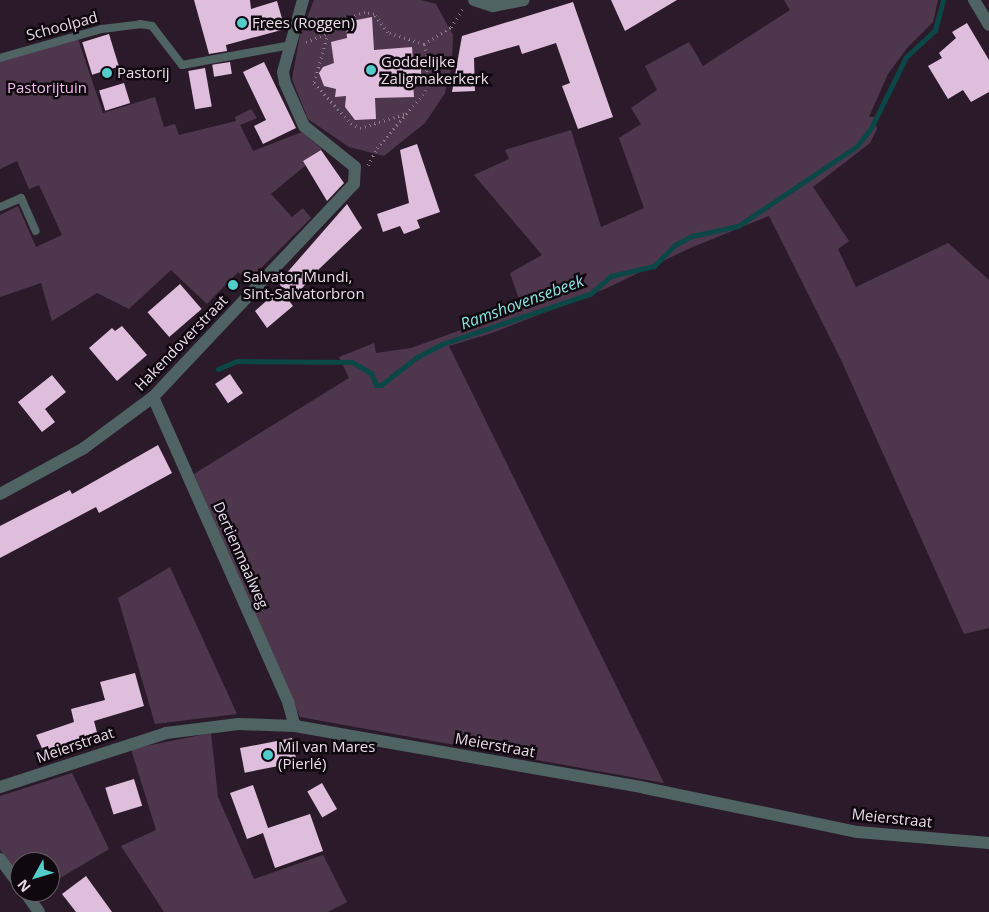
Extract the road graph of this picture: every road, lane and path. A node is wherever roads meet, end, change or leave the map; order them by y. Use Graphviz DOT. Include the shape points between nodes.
graph roads {
  1 [pos="303,0"];
  2 [pos="468,0"];
  3 [pos="474,0"];
  4 [pos="523,0"];
  5 [pos="974,0"];
  6 [pos="989,25"];
  7 [pos="328,33"];
  8 [pos="305,43"];
  9 [pos="424,44"];
  10 [pos="291,45"];
  11 [pos="0,58"];
  12 [pos="405,114"];
  13 [pos="377,148"];
  14 [pos="0,207"];
  15 [pos="36,231"];
  16 [pos="153,397"];
  17 [pos="0,494"];
  18 [pos="295,726"];
  19 [pos="0,788"];
  20 [pos="989,843"];
  21 [pos="0,859"];
  22 [pos="10,872"];
  1 -- 10 [label="street, Hakendoverstraat"];
  2 -- 9 [label="path" via="451,27"];
  3 -- 4 [label="street" via="493,6"];
  5 -- 6 [label="street"];
  7 -- 8 [label="path"];
  7 -- 9 [label="path" via="339,20 365,12 374,14 388,32"];
  7 -- 12 [label="path" via="313,79 337,110 360,128"];
  9 -- 12 [label="path" via="426,91"];
  10 -- 11 [label="lane, Schoolpad" via="182,66 152,26 140,24 102,29"];
  10 -- 16 [label="street, Hakendoverstraat" via="283,72 304,126 355,167 354,184"];
  12 -- 13 [label="path" via="388,139"];
  14 -- 15 [label="lane" via="20,198"];
  16 -- 17 [label="street, Hakendoverstraat" via="84,448"];
  16 -- 18 [label="street, Dertienmaalweg" via="288,702"];
  18 -- 19 [label="street, Meierstraat" via="238,724 166,733"];
  18 -- 20 [label="street, Meierstraat" via="645,788 858,832"];
  21 -- 22 [label="street"];
}
